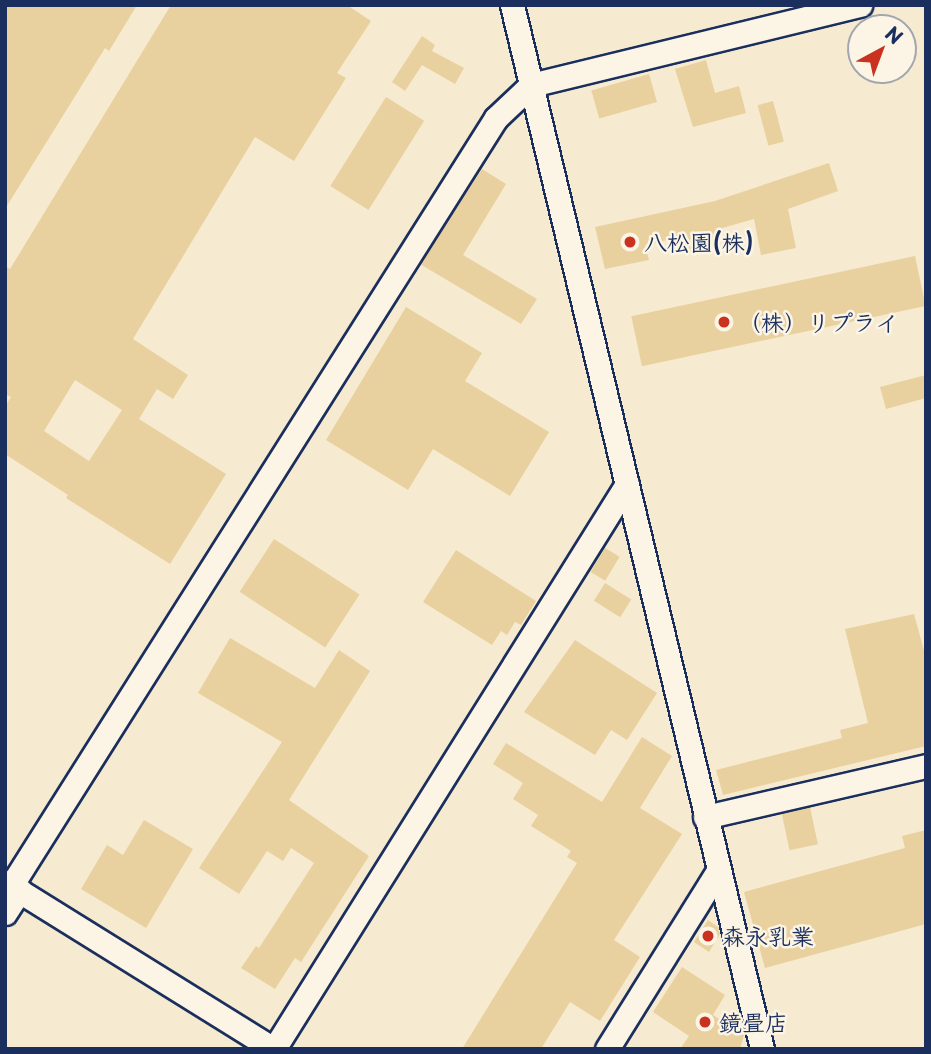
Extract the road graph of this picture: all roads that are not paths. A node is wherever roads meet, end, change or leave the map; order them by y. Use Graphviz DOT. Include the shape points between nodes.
graph roads {
  1 [pos="512,5"];
  2 [pos="860,5"];
  3 [pos="531,85"];
  4 [pos="627,484"];
  5 [pos="926,766"];
  6 [pos="705,817"];
  7 [pos="718,871"];
  8 [pos="12,886"];
  9 [pos="5,913"];
  10 [pos="274,1049"];
  11 [pos="607,1049"];
  12 [pos="762,1049"];
  1 -- 3 [label="street"];
  2 -- 3 [label="street"];
  3 -- 4 [label="street"];
  3 -- 8 [label="street" via="496,118"];
  4 -- 6 [label="street"];
  4 -- 10 [label="street"];
  5 -- 6 [label="street"];
  6 -- 7 [label="street"];
  7 -- 11 [label="street"];
  7 -- 12 [label="street"];
  8 -- 9 [label="street"];
  8 -- 10 [label="street"];
}
